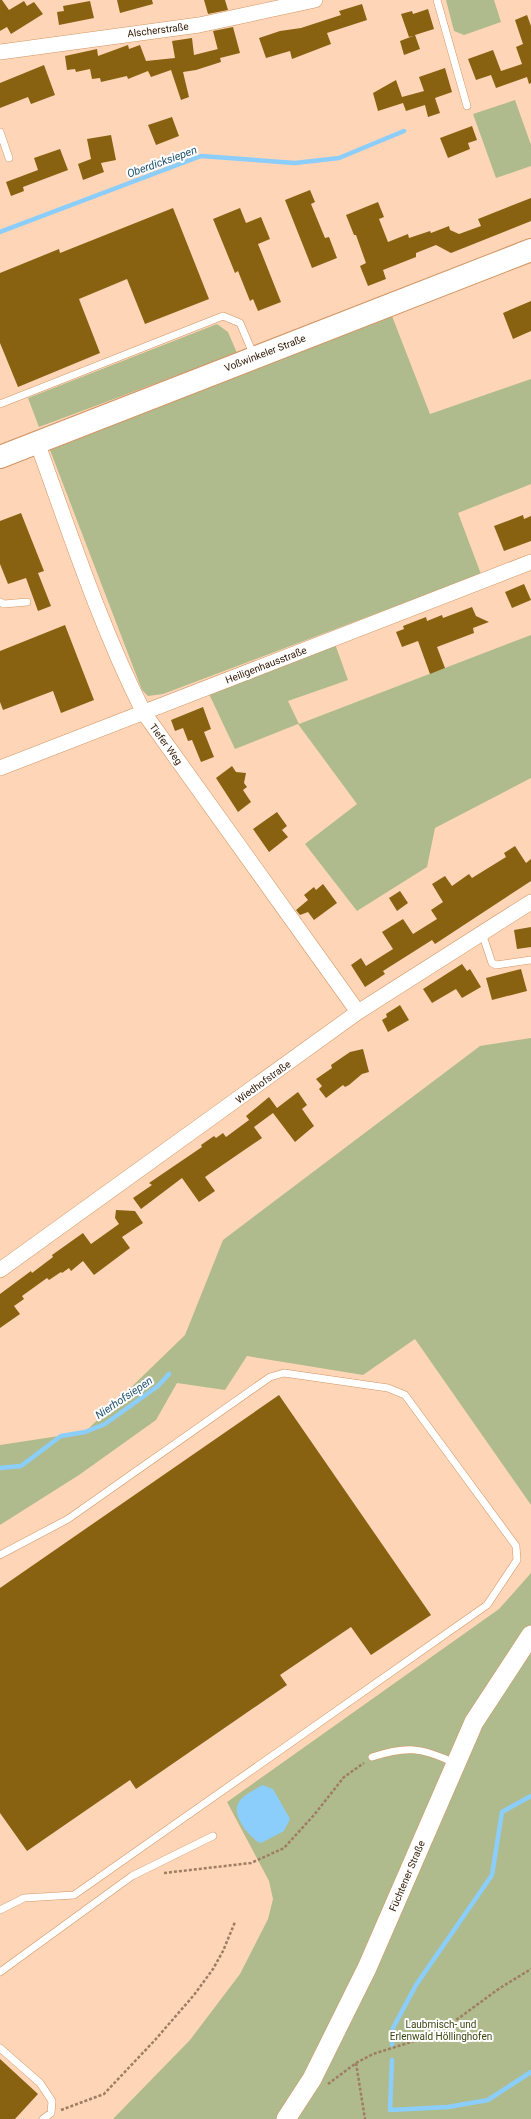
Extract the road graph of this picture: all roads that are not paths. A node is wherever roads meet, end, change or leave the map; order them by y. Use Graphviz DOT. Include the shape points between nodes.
graph roads {
  1 [pos="315,0"];
  2 [pos="437,0"];
  3 [pos="0,52"];
  4 [pos="467,106"];
  5 [pos="0,132"];
  6 [pos="9,158"];
  7 [pos="531,250"];
  8 [pos="254,356"];
  9 [pos="0,404"];
  10 [pos="37,442"];
  11 [pos="0,457"];
  12 [pos="531,562"];
  13 [pos="0,602"];
  14 [pos="27,602"];
  15 [pos="144,713"];
  16 [pos="0,768"];
  17 [pos="531,902"];
  18 [pos="482,934"];
  19 [pos="531,960"];
  20 [pos="358,1012"];
  21 [pos="0,1270"];
  22 [pos="0,1555"];
  23 [pos="531,1635"];
  24 [pos="372,1757"];
  25 [pos="454,1763"];
  26 [pos="213,1836"];
  27 [pos="0,1910"];
  28 [pos="0,1972"];
  29 [pos="0,2048"];
  30 [pos="42,2119"];
  31 [pos="286,2119"];
  1 -- 3 [label="street, Alscherstraße" via="199,24"];
  2 -- 4 [label="lane"];
  5 -- 6 [label="lane"];
  7 -- 8 [label="main road, Voßwinkeler Straße"];
  8 -- 9 [label="lane" via="240,323 223,316"];
  8 -- 10 [label="main road, Voßwinkeler Straße"];
  10 -- 11 [label="main road, Voßwinkeler Straße"];
  10 -- 15 [label="street, Tiefer Weg" via="95,603 127,680"];
  12 -- 15 [label="street, Heiligenhausstraße"];
  13 -- 14 [label="lane"];
  15 -- 16 [label="street, Heiligenhausstraße"];
  15 -- 20 [label="street, Tiefer Weg"];
  17 -- 18 [label="street, Wiedhofstraße"];
  18 -- 19 [label="lane" via="492,964 496,966"];
  18 -- 20 [label="street, Wiedhofstraße"];
  20 -- 21 [label="street, Wiedhofstraße"];
  22 -- 27 [label="lane" via="68,1519 270,1377 284,1373 388,1388 405,1396 516,1546 517,1560 487,1605 74,1895 24,1898"];
  23 -- 25 [label="street, Füchtener Straße" via="474,1722"];
  24 -- 25 [label="lane" via="410,1749 436,1754"];
  25 -- 31 [label="street, Füchtener Straße" via="367,1968 312,2079"];
  26 -- 28 [label="lane" via="132,1876"];
  29 -- 30 [label="lane" via="40,2083 52,2101 51,2113"];
}
